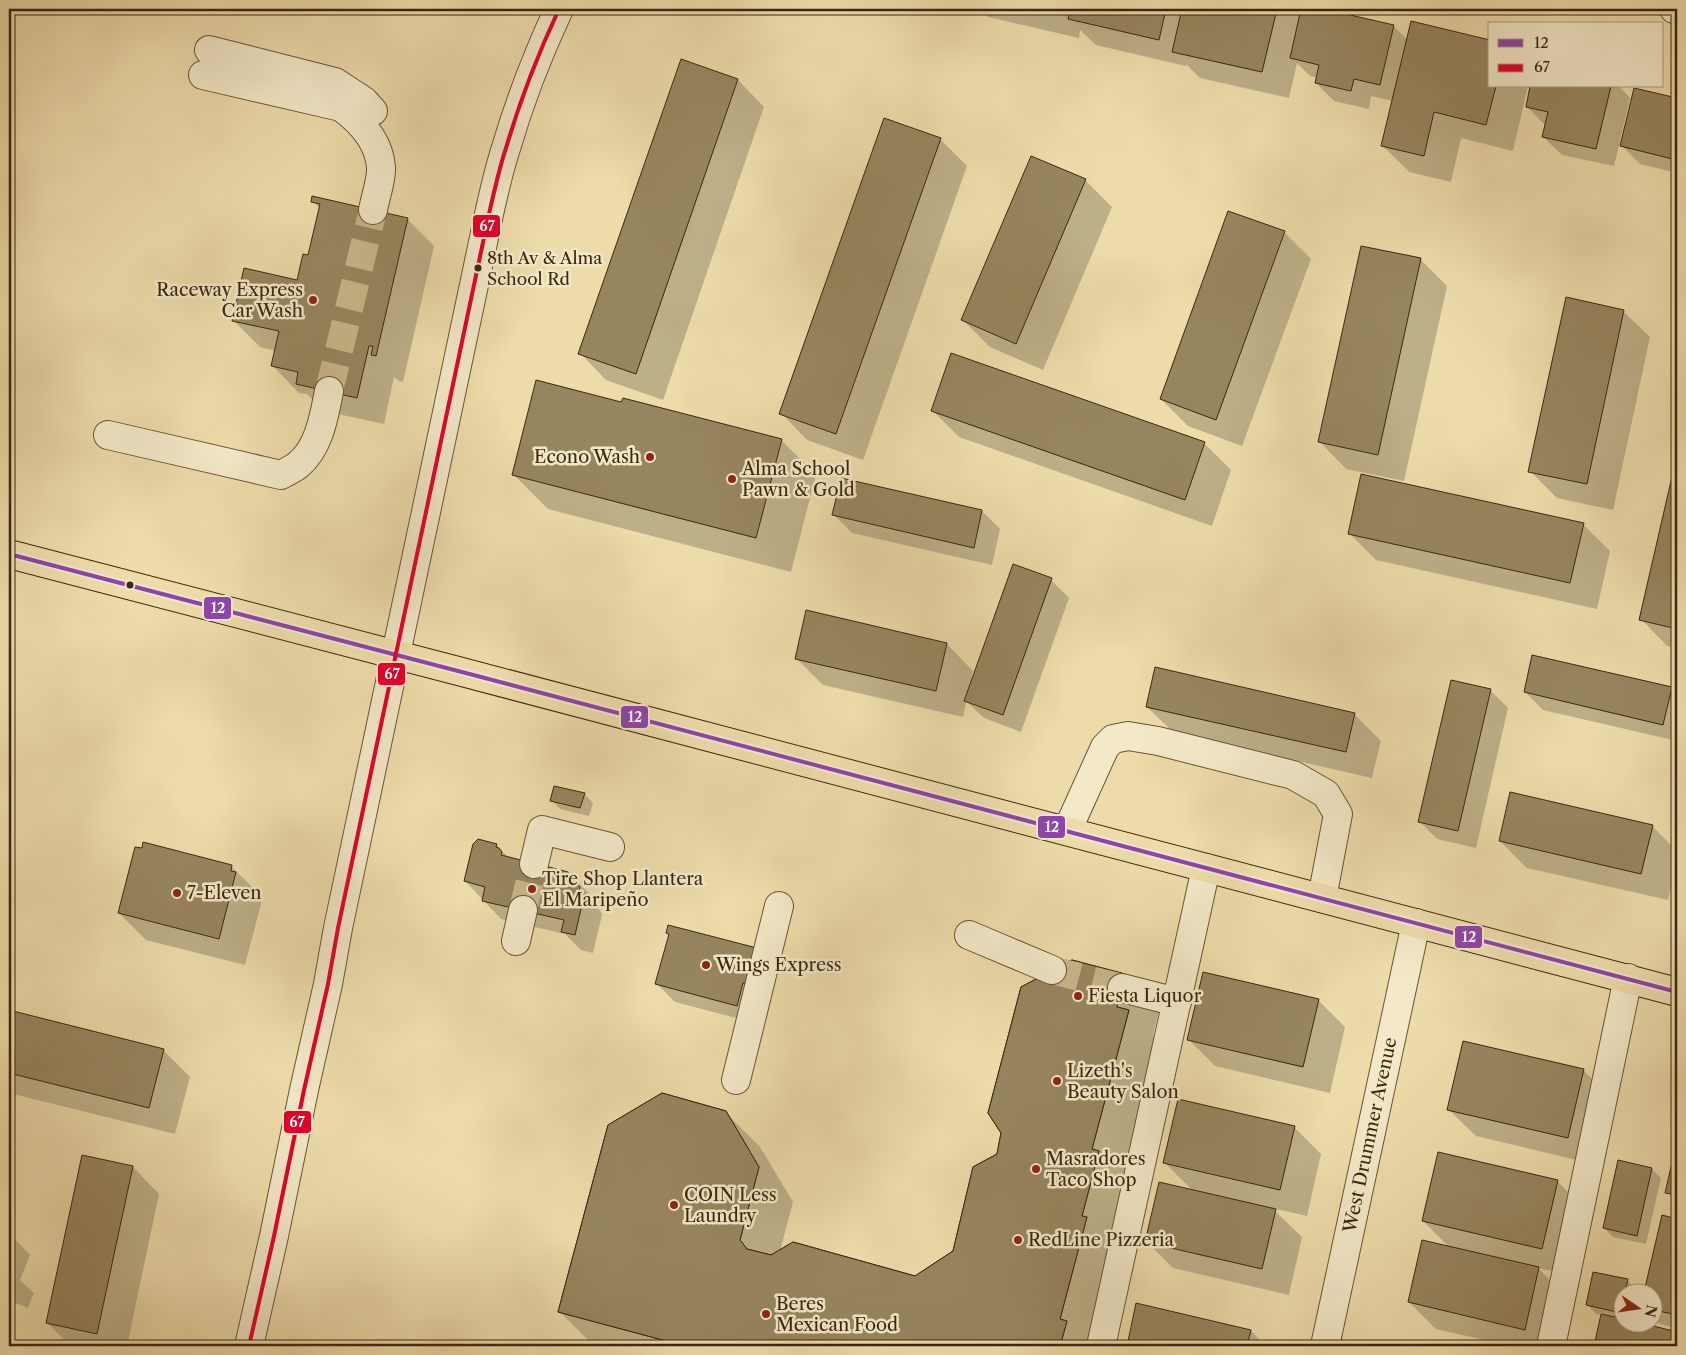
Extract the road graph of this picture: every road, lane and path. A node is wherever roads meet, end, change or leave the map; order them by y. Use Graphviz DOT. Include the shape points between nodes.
graph roads {
  1 [pos="559,9"];
  2 [pos="206,63"];
  3 [pos="373,210"];
  4 [pos="329,392"];
  5 [pos="108,435"];
  6 [pos="9,554"];
  7 [pos="395,655"];
  8 [pos="1068,831"];
  9 [pos="610,847"];
  10 [pos="534,864"];
  11 [pos="1206,868"];
  12 [pos="1322,898"];
  13 [pos="779,906"];
  14 [pos="523,910"];
  15 [pos="1416,923"];
  16 [pos="969,935"];
  17 [pos="516,941"];
  18 [pos="1052,970"];
  19 [pos="1628,978"];
  20 [pos="1122,988"];
  21 [pos="1677,992"];
  22 [pos="1177,1002"];
  23 [pos="736,1080"];
  24 [pos="249,1346"];
  25 [pos="1101,1346"];
  26 [pos="1325,1346"];
  27 [pos="1551,1346"];
  1 -- 7 [label="street" via="522,97 505,148"];
  2 -- 3 [label="street" via="341,106 359,120 375,144 382,169"];
  4 -- 5 [label="street" via="322,426 308,455 281,475"];
  6 -- 7 [label="main road"];
  7 -- 8 [label="main road"];
  7 -- 24 [label="street"];
  8 -- 11 [label="main road"];
  8 -- 12 [label="street" via="1105,747 1114,739 1128,736 1158,741 1293,775 1326,794 1338,814"];
  9 -- 10 [label="street" via="542,830"];
  11 -- 12 [label="main road"];
  11 -- 22 [label="street"];
  12 -- 15 [label="main road"];
  13 -- 23 [label="street"];
  14 -- 17 [label="street"];
  15 -- 19 [label="main road"];
  15 -- 26 [label="street, West Drummer Avenue"];
  16 -- 18 [label="street"];
  19 -- 21 [label="main road"];
  19 -- 27 [label="street"];
  20 -- 22 [label="street"];
  22 -- 25 [label="street"];
}
